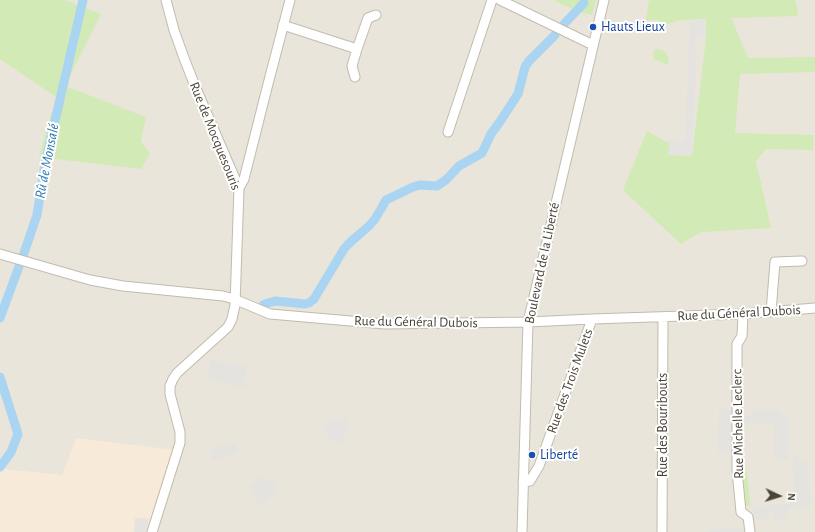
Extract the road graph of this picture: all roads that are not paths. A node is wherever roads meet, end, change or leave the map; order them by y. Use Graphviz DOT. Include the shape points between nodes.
graph roads {
  1 [pos="166,0"];
  2 [pos="290,0"];
  3 [pos="492,0"];
  4 [pos="500,0"];
  5 [pos="604,0"];
  6 [pos="376,15"];
  7 [pos="284,25"];
  8 [pos="593,45"];
  9 [pos="357,49"];
  10 [pos="355,77"];
  11 [pos="448,132"];
  12 [pos="240,188"];
  13 [pos="0,254"];
  14 [pos="802,261"];
  15 [pos="234,299"];
  16 [pos="815,308"];
  17 [pos="771,312"];
  18 [pos="743,314"];
  19 [pos="663,317"];
  20 [pos="592,319"];
  21 [pos="528,322"];
  22 [pos="523,482"];
  23 [pos="520,531"];
  24 [pos="152,532"];
  25 [pos="662,532"];
  26 [pos="750,532"];
  1 -- 12 [label="street, Rue de Mocquesouris" via="174,30 195,86"];
  2 -- 7 [label="street"];
  3 -- 11 [label="street"];
  4 -- 8 [label="street"];
  5 -- 8 [label="street, Boulevard de la Liberté"];
  6 -- 9 [label="street" via="368,18"];
  7 -- 9 [label="street"];
  7 -- 12 [label="street"];
  8 -- 21 [label="street, Boulevard de la Liberté"];
  9 -- 10 [label="street" via="352,66"];
  12 -- 15 [label="street, Rue de Mocquesouris"];
  13 -- 15 [label="street, Rue du Général Dubois" via="90,280"];
  14 -- 17 [label="street" via="775,262"];
  15 -- 21 [label="street, Rue du Général Dubois" via="270,314 385,324"];
  15 -- 24 [label="street, Rue de Mocquesouris" via="234,311 228,327 176,373 170,386 180,443"];
  16 -- 17 [label="street, Rue du Général Dubois"];
  17 -- 18 [label="street, Rue du Général Dubois"];
  18 -- 19 [label="street, Rue du Général Dubois"];
  18 -- 26 [label="street, Rue Michelle Leclerc" via="742,336 737,344 737,470 741,512 748,517"];
  19 -- 20 [label="street, Rue du Général Dubois"];
  19 -- 25 [label="street, Rue des Bouribouts"];
  20 -- 21 [label="street, Rue du Général Dubois"];
  20 -- 22 [label="street, Rue des Trois Mulets" via="538,466 530,481"];
  21 -- 22 [label="street, Boulevard de la Liberté"];
  22 -- 23 [label="street, Boulevard de la Liberté"];
}
